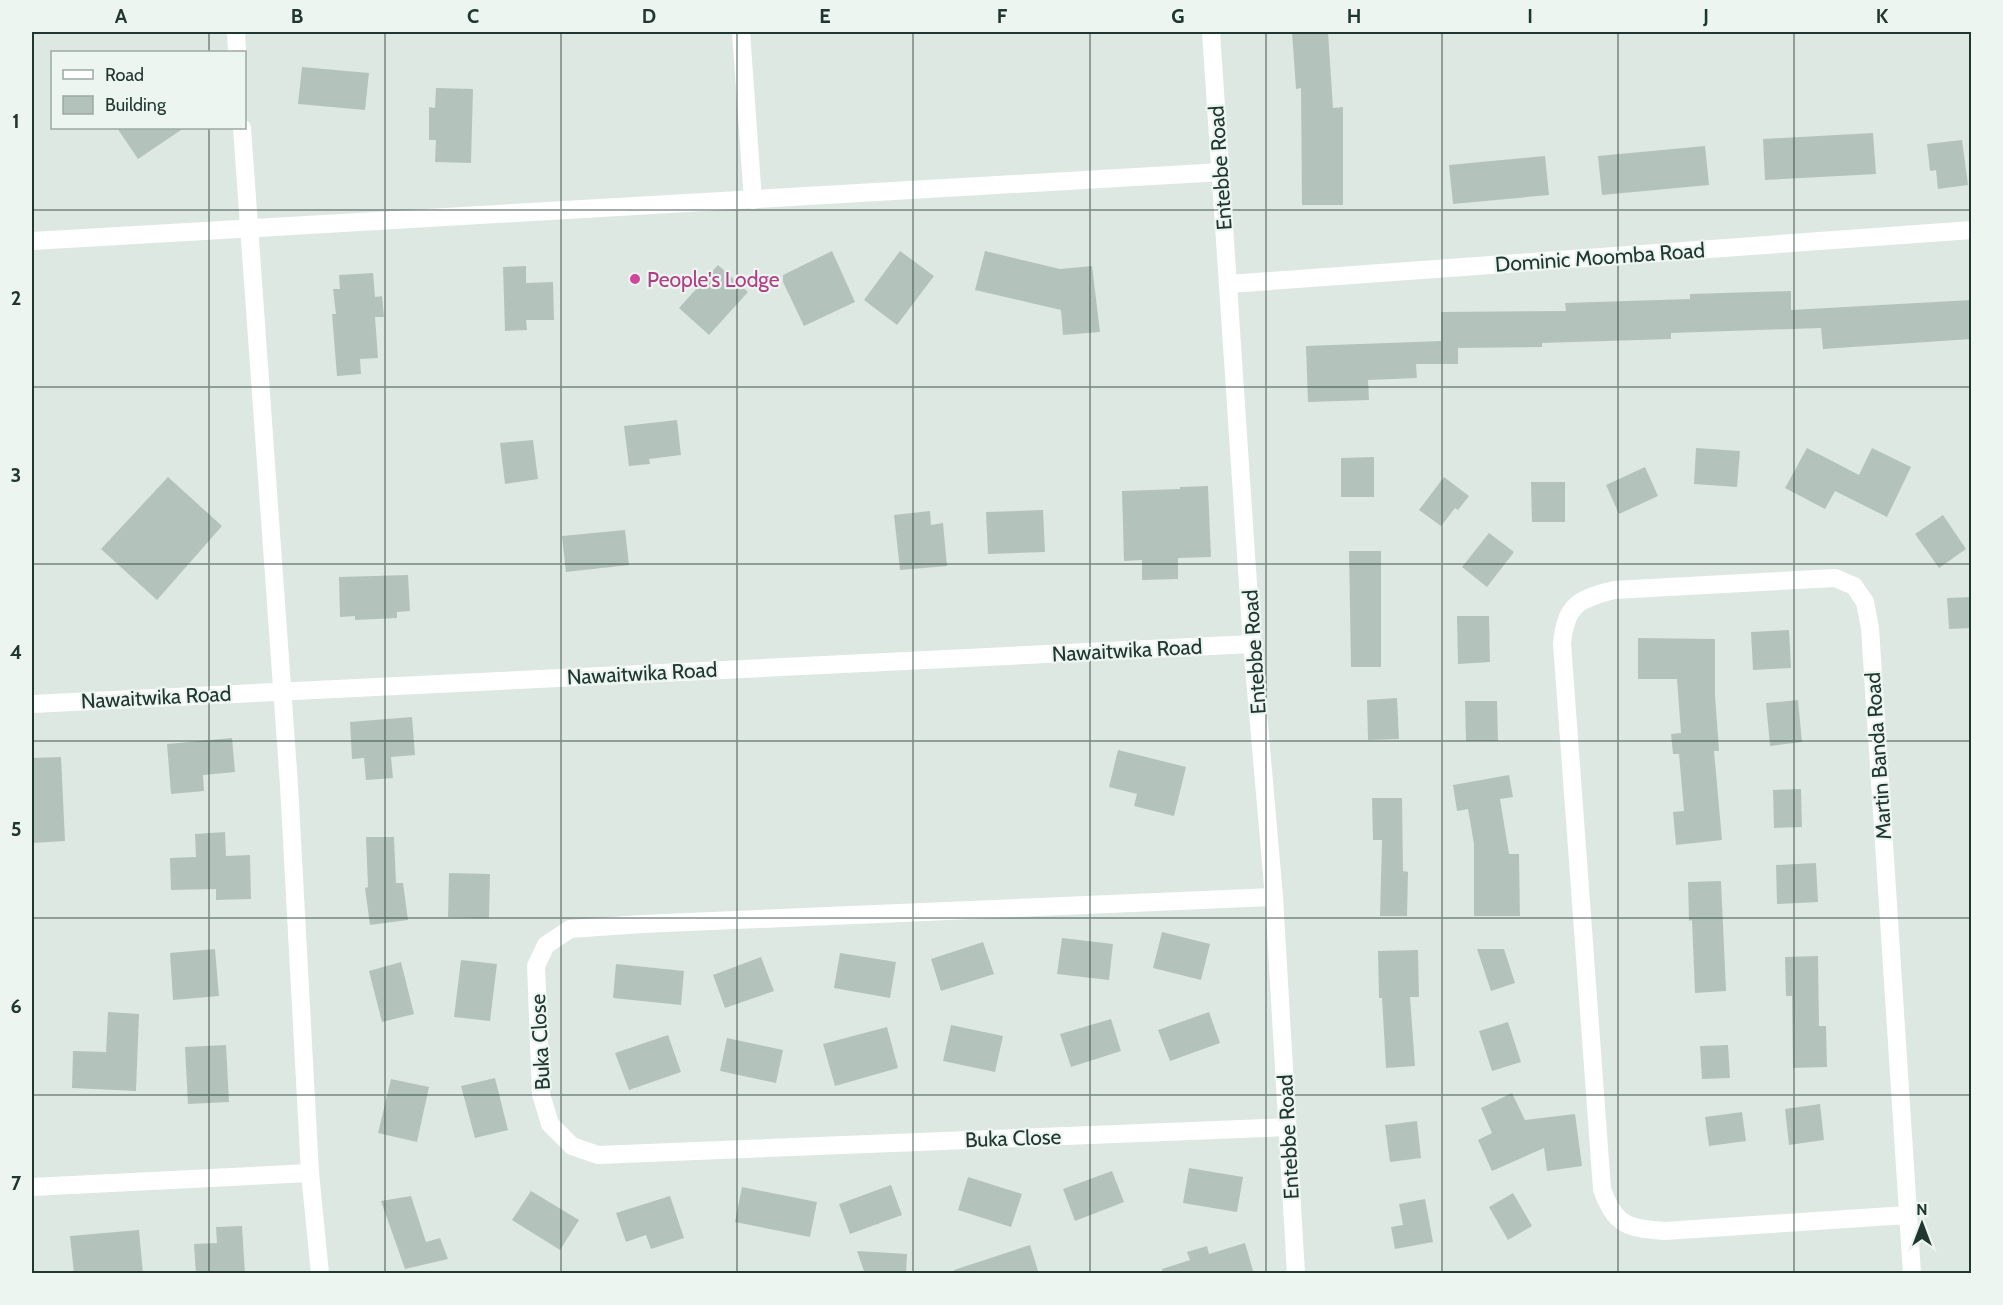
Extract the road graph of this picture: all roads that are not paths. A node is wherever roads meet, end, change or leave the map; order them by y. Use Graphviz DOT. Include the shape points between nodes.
graph roads {
  1 [pos="236,32"];
  2 [pos="741,32"];
  3 [pos="1211,32"];
  4 [pos="237,51"];
  5 [pos="242,129"];
  6 [pos="1221,172"];
  7 [pos="753,200"];
  8 [pos="248,229"];
  9 [pos="1971,230"];
  10 [pos="32,241"];
  11 [pos="1229,284"];
  12 [pos="1252,644"];
  13 [pos="282,690"];
  14 [pos="32,704"];
  15 [pos="1274,897"];
  16 [pos="1288,1127"];
  17 [pos="310,1173"];
  18 [pos="32,1187"];
  19 [pos="1907,1215"];
  20 [pos="320,1274"];
  21 [pos="1296,1274"];
  22 [pos="1912,1274"];
  1 -- 4 [label="street"];
  2 -- 7 [label="street"];
  3 -- 6 [label="street, Entebbe Road"];
  5 -- 8 [label="street"];
  6 -- 7 [label="street"];
  6 -- 11 [label="street, Entebbe Road"];
  7 -- 8 [label="street"];
  8 -- 10 [label="street"];
  8 -- 13 [label="street"];
  9 -- 11 [label="street, Dominic Moomba Road"];
  11 -- 12 [label="street, Entebbe Road"];
  12 -- 13 [label="street, Nawaitwika Road"];
  12 -- 15 [label="street, Entebbe Road"];
  13 -- 14 [label="street, Nawaitwika Road"];
  13 -- 17 [label="street"];
  15 -- 16 [label="street, Entebbe Road"];
  15 -- 16 [label="street, Buka Close" via="570,929 546,945 536,966 541,1094 550,1124 572,1146 598,1155"];
  16 -- 21 [label="street, Entebbe Road"];
  17 -- 18 [label="street"];
  17 -- 20 [label="street"];
  19 -- 19 [label="street, Martin Banda Road" via="1664,1232 1642,1230 1619,1220 1608,1207 1602,1189 1562,643 1564,622 1574,607 1592,595 1614,590 1835,578 1854,586 1865,602 1870,628"];
  19 -- 22 [label="street, Martin Banda Road"];
}
